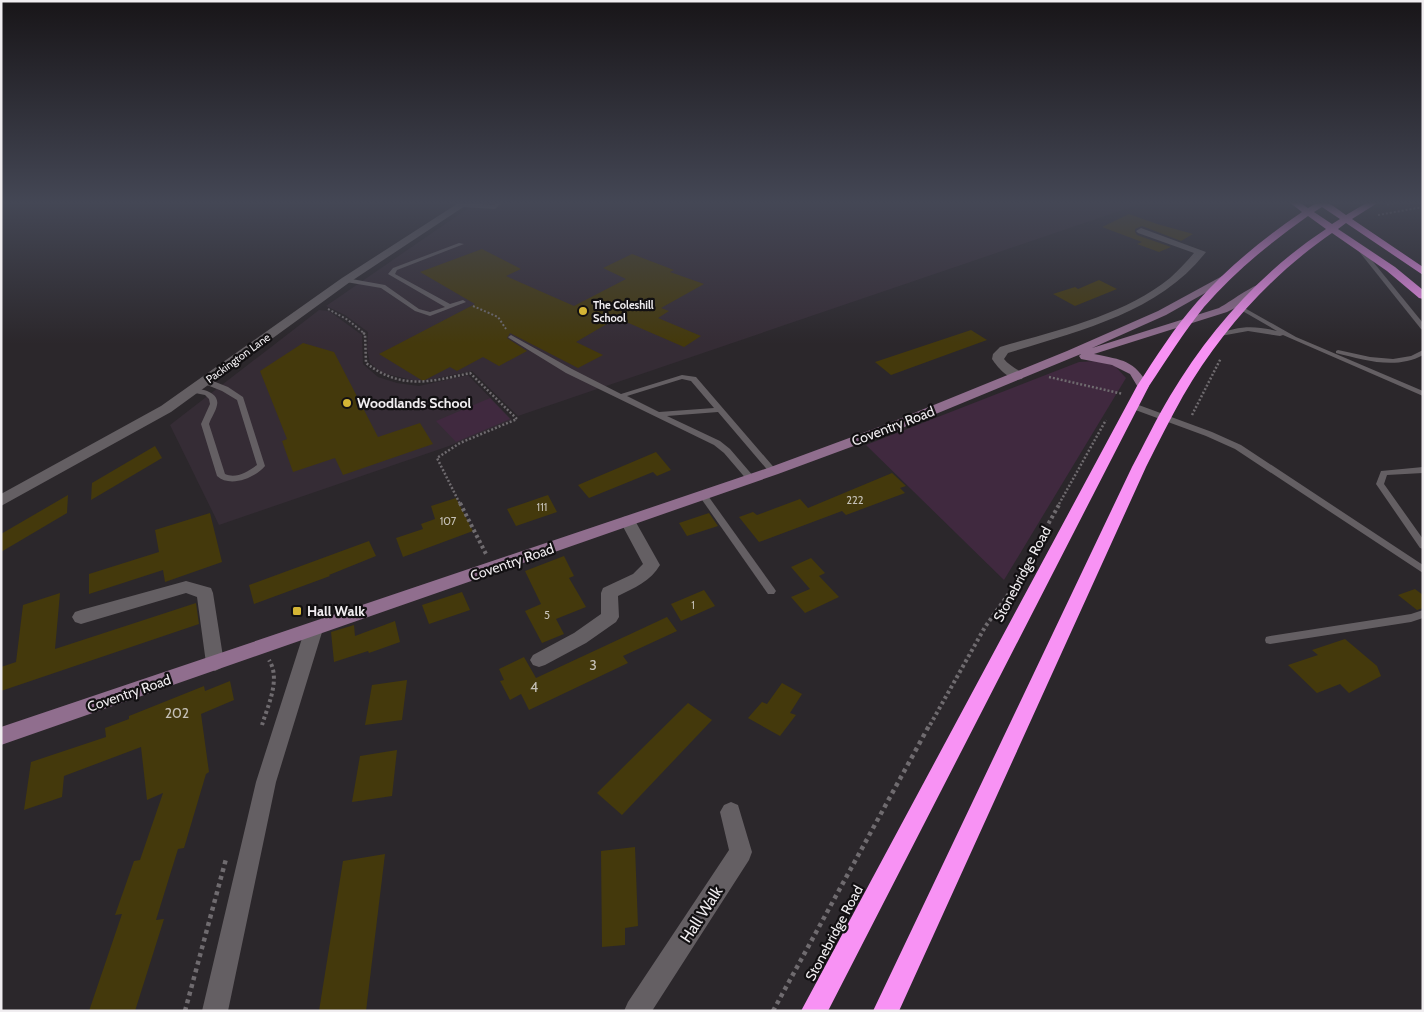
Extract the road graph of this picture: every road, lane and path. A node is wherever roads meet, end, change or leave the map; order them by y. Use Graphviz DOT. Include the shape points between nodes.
graph roads {
  1 [pos="394,249"];
  2 [pos="448,249"];
  3 [pos="1193,249"];
  4 [pos="1256,249"];
  5 [pos="1304,249"];
  6 [pos="1361,249"];
  7 [pos="1362,249"];
  8 [pos="1391,249"];
  9 [pos="1423,272"];
  10 [pos="1226,277"];
  11 [pos="346,280"];
  12 [pos="1260,286"];
  13 [pos="408,292"];
  14 [pos="1423,296"];
  15 [pos="463,302"];
  16 [pos="311,305"];
  17 [pos="450,307"];
  18 [pos="1241,308"];
  19 [pos="1186,323"];
  20 [pos="1423,328"];
  21 [pos="1217,336"];
  22 [pos="511,337"];
  23 [pos="1294,338"];
  24 [pos="1316,347"];
  25 [pos="1423,352"];
  26 [pos="1071,354"];
  27 [pos="1223,354"];
  28 [pos="582,369"];
  29 [pos="569,371"];
  30 [pos="1022,375"];
  31 [pos="205,381"];
  32 [pos="1143,386"];
  33 [pos="193,390"];
  34 [pos="1423,394"];
  35 [pos="621,396"];
  36 [pos="1126,403"];
  37 [pos="719,410"];
  38 [pos="658,414"];
  39 [pos="1110,414"];
  40 [pos="1165,418"];
  41 [pos="1186,426"];
  42 [pos="1423,470"];
  43 [pos="773,471"];
  44 [pos="751,479"];
  45 [pos="703,495"];
  46 [pos="1,501"];
  47 [pos="628,521"];
  48 [pos="1423,546"];
  49 [pos="493,568"];
  50 [pos="1423,570"];
  51 [pos="772,591"];
  52 [pos="1423,614"];
  53 [pos="81,616"];
  54 [pos="314,629"];
  55 [pos="1270,640"];
  56 [pos="539,660"];
  57 [pos="216,663"];
  58 [pos="1,736"];
  59 [pos="731,812"];
  60 [pos="214,1011"];
  61 [pos="637,1011"];
  62 [pos="773,1011"];
  63 [pos="814,1011"];
  64 [pos="886,1011"];
  1 -- 11 [label="street, Packington Lane"];
  2 -- 13 [label="lane" via="392,272"];
  3 -- 30 [label="street" via="1201,252 1172,281 1127,307 999,354 998,359 1003,366"];
  4 -- 10 [label="highway, Stonebridge Road"];
  5 -- 12 [label="highway"];
  6 -- 20 [label="lane"];
  7 -- 14 [label="highway"];
  8 -- 9 [label="highway"];
  10 -- 19 [label="highway, Stonebridge Road"];
  10 -- 26 [label="main road" via="1162,313"];
  11 -- 13 [label="lane"];
  11 -- 16 [label="street, Packington Lane"];
  12 -- 18 [label="highway"];
  12 -- 19 [label="main road" via="1239,302"];
  13 -- 17 [label="lane"];
  13 -- 17 [label="lane" via="418,310 430,314"];
  15 -- 17 [label="lane"];
  15 -- 22 [label="path" via="498,317"];
  16 -- 31 [label="street, Packington Lane"];
  16 -- 49 [label="path" via="329,309 365,334 366,363 379,375 421,383 470,373 517,419 460,443 437,458"];
  18 -- 21 [label="highway"];
  18 -- 23 [label="lane"];
  19 -- 26 [label="main road" via="1102,349"];
  19 -- 32 [label="highway, Stonebridge Road"];
  21 -- 23 [label="lane" via="1237,328 1255,328"];
  21 -- 40 [label="highway"];
  22 -- 29 [label="lane"];
  23 -- 24 [label="lane"];
  24 -- 25 [label="lane" via="1388,361 1406,360"];
  24 -- 34 [label="lane"];
  26 -- 30 [label="main road, Coventry Road"];
  26 -- 32 [label="main road" via="1097,356 1116,362 1135,372"];
  27 -- 41 [label="path"];
  28 -- 29 [label="lane"];
  29 -- 35 [label="lane"];
  30 -- 36 [label="path" via="1123,394"];
  30 -- 43 [label="main road, Coventry Road"];
  31 -- 33 [label="street, Packington Lane"];
  31 -- 33 [label="lane" via="240,399 262,466 256,471 232,479 221,476 206,424 214,404 213,398"];
  32 -- 36 [label="highway, Stonebridge Road"];
  33 -- 46 [label="street, Packington Lane" via="166,409"];
  35 -- 37 [label="lane" via="682,377 693,379"];
  35 -- 38 [label="lane"];
  36 -- 40 [label="lane"];
  36 -- 63 [label="highway, Stonebridge Road"];
  37 -- 38 [label="lane"];
  37 -- 43 [label="lane"];
  38 -- 44 [label="lane" via="717,443"];
  39 -- 62 [label="path" via="1010,592 985,627"];
  40 -- 41 [label="lane"];
  40 -- 64 [label="highway" via="1139,467"];
  41 -- 50 [label="lane" via="1238,447"];
  42 -- 48 [label="lane" via="1384,473 1380,484"];
  43 -- 44 [label="main road, Coventry Road"];
  44 -- 45 [label="main road, Coventry Road"];
  45 -- 47 [label="main road, Coventry Road"];
  45 -- 51 [label="lane"];
  47 -- 49 [label="main road, Coventry Road"];
  47 -- 56 [label="street" via="652,565 639,578 609,593 610,617"];
  49 -- 54 [label="main road, Coventry Road"];
  52 -- 55 [label="lane"];
  53 -- 57 [label="street" via="186,587 205,593"];
  54 -- 57 [label="main road, Coventry Road"];
  54 -- 60 [label="street" via="266,782"];
  57 -- 58 [label="main road, Coventry Road"];
  59 -- 61 [label="street, Hall Walk" via="741,852"];
}
